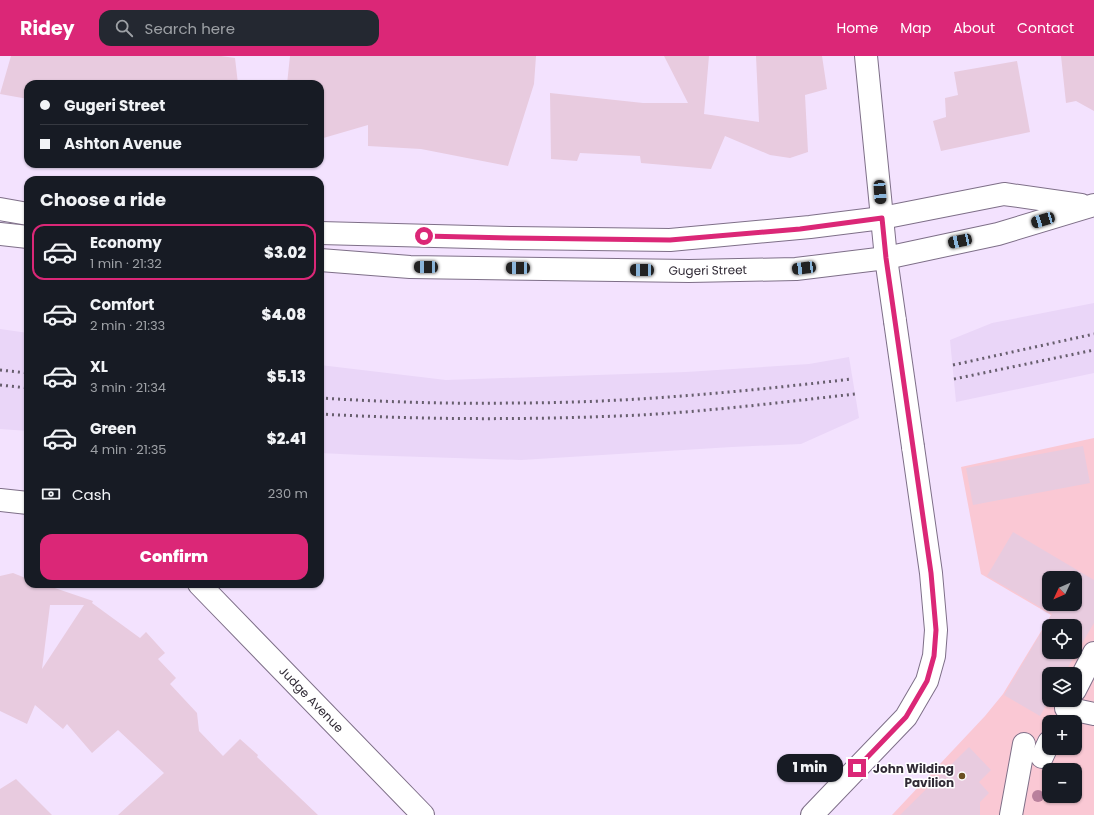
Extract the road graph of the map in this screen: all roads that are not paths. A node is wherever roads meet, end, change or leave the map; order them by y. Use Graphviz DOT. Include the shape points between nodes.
graph roads {
  1 [pos="866,56"];
  2 [pos="1091,206"];
  3 [pos="0,209"];
  4 [pos="24,213"];
  5 [pos="882,218"];
  6 [pos="324,233"];
  7 [pos="0,234"];
  8 [pos="24,237"];
  9 [pos="886,258"];
  10 [pos="324,260"];
  11 [pos="0,500"];
  12 [pos="24,503"];
  13 [pos="203,588"];
  14 [pos="1094,653"];
  15 [pos="1082,677"];
  16 [pos="1074,707"];
  17 [pos="1094,714"];
  18 [pos="1024,744"];
  19 [pos="423,815"];
  20 [pos="812,815"];
  21 [pos="1011,815"];
  1 -- 5 [label="main road"];
  2 -- 5 [label="main road, Gugeri Street" via="1004,194"];
  2 -- 9 [label="main road, Gugeri Street" via="998,234"];
  3 -- 4 [label="main road"];
  5 -- 6 [label="main road, Gugeri Street" via="800,229 670,240"];
  5 -- 9 [label="main road"];
  7 -- 8 [label="main road"];
  9 -- 10 [label="main road, Gugeri Street" via="796,268 688,271 410,267"];
  9 -- 20 [label="main road, bridge" via="931,573 936,630 934,656 927,681 906,717"];
  11 -- 12 [label="main road"];
  13 -- 19 [label="main road, Judge Avenue"];
  14 -- 15 [label="main road"];
  16 -- 17 [label="main road"];
  18 -- 21 [label="main road"];
}
